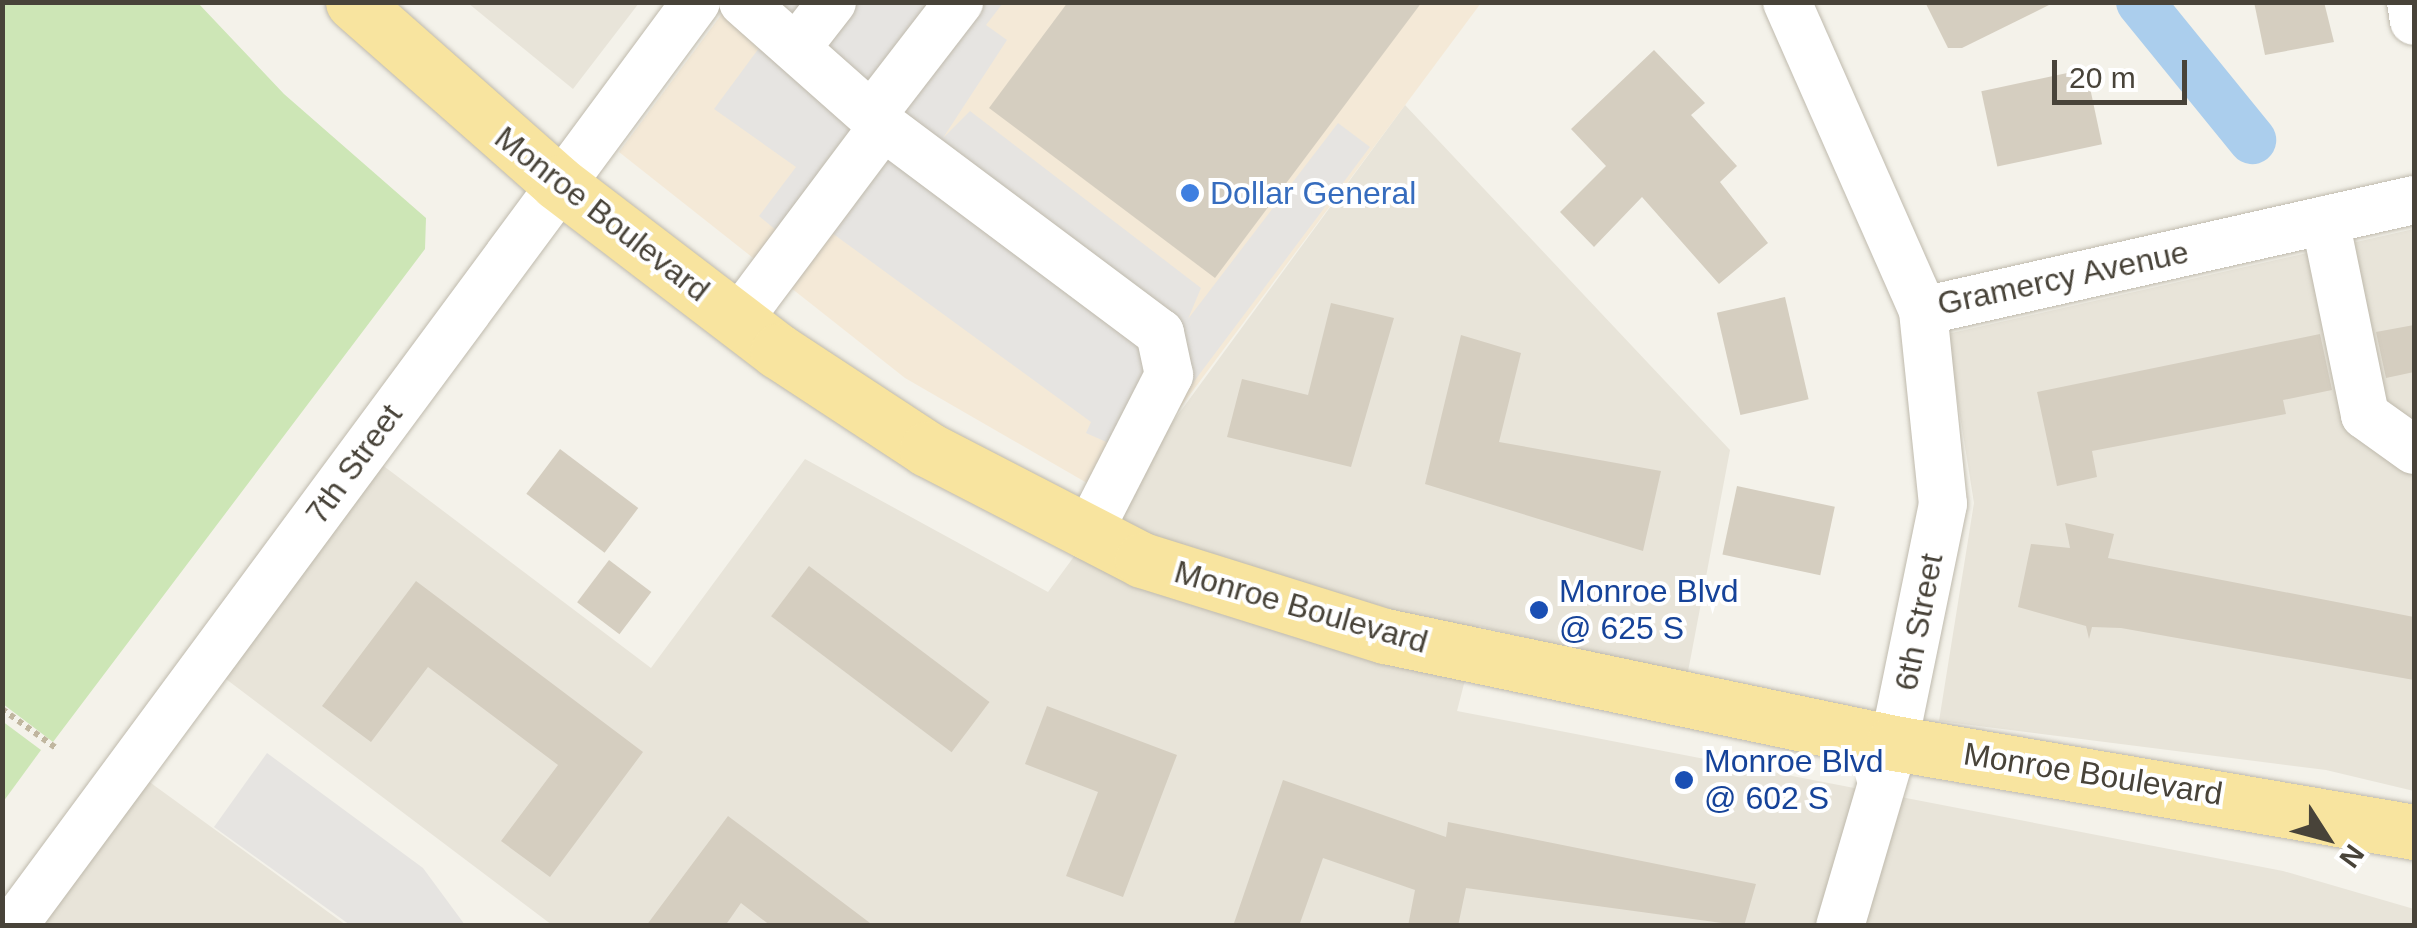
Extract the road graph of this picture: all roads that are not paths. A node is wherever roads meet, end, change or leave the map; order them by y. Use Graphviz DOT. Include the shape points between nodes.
graph roads {
  1 [pos="353,2"];
  2 [pos="696,2"];
  3 [pos="743,2"];
  4 [pos="832,2"];
  5 [pos="959,2"];
  6 [pos="1787,2"];
  7 [pos="2411,2"];
  8 [pos="2414,21"];
  9 [pos="798,47"];
  10 [pos="878,121"];
  11 [pos="558,184"];
  12 [pos="2414,200"];
  13 [pos="2324,220"];
  14 [pos="1923,310"];
  15 [pos="738,320"];
  16 [pos="2414,450"];
  17 [pos="1087,535"];
  18 [pos="1894,743"];
  19 [pos="2414,832"];
  20 [pos="12,926"];
  21 [pos="1840,926"];
  1 -- 11 [label="main road, Monroe Boulevard"];
  2 -- 11 [label="street, 7th Street"];
  3 -- 9 [label="street"];
  4 -- 9 [label="street"];
  5 -- 10 [label="street"];
  6 -- 14 [label="street, Gramercy Avenue"];
  7 -- 8 [label="street"];
  9 -- 10 [label="street"];
  10 -- 15 [label="street"];
  10 -- 17 [label="street" via="1160,332 1170,352 1168,374"];
  11 -- 15 [label="main road, Monroe Boulevard"];
  11 -- 20 [label="street, 7th Street"];
  12 -- 13 [label="street, Gramercy Avenue"];
  13 -- 14 [label="street, Gramercy Avenue"];
  13 -- 16 [label="street" via="2366,415"];
  14 -- 18 [label="street, 6th Street" via="1943,504"];
  15 -- 17 [label="main road, Monroe Boulevard" via="927,449"];
  17 -- 18 [label="main road, Monroe Boulevard" via="1204,584 1349,627"];
  18 -- 19 [label="main road, Monroe Boulevard"];
  18 -- 21 [label="street, 6th Street"];
}
